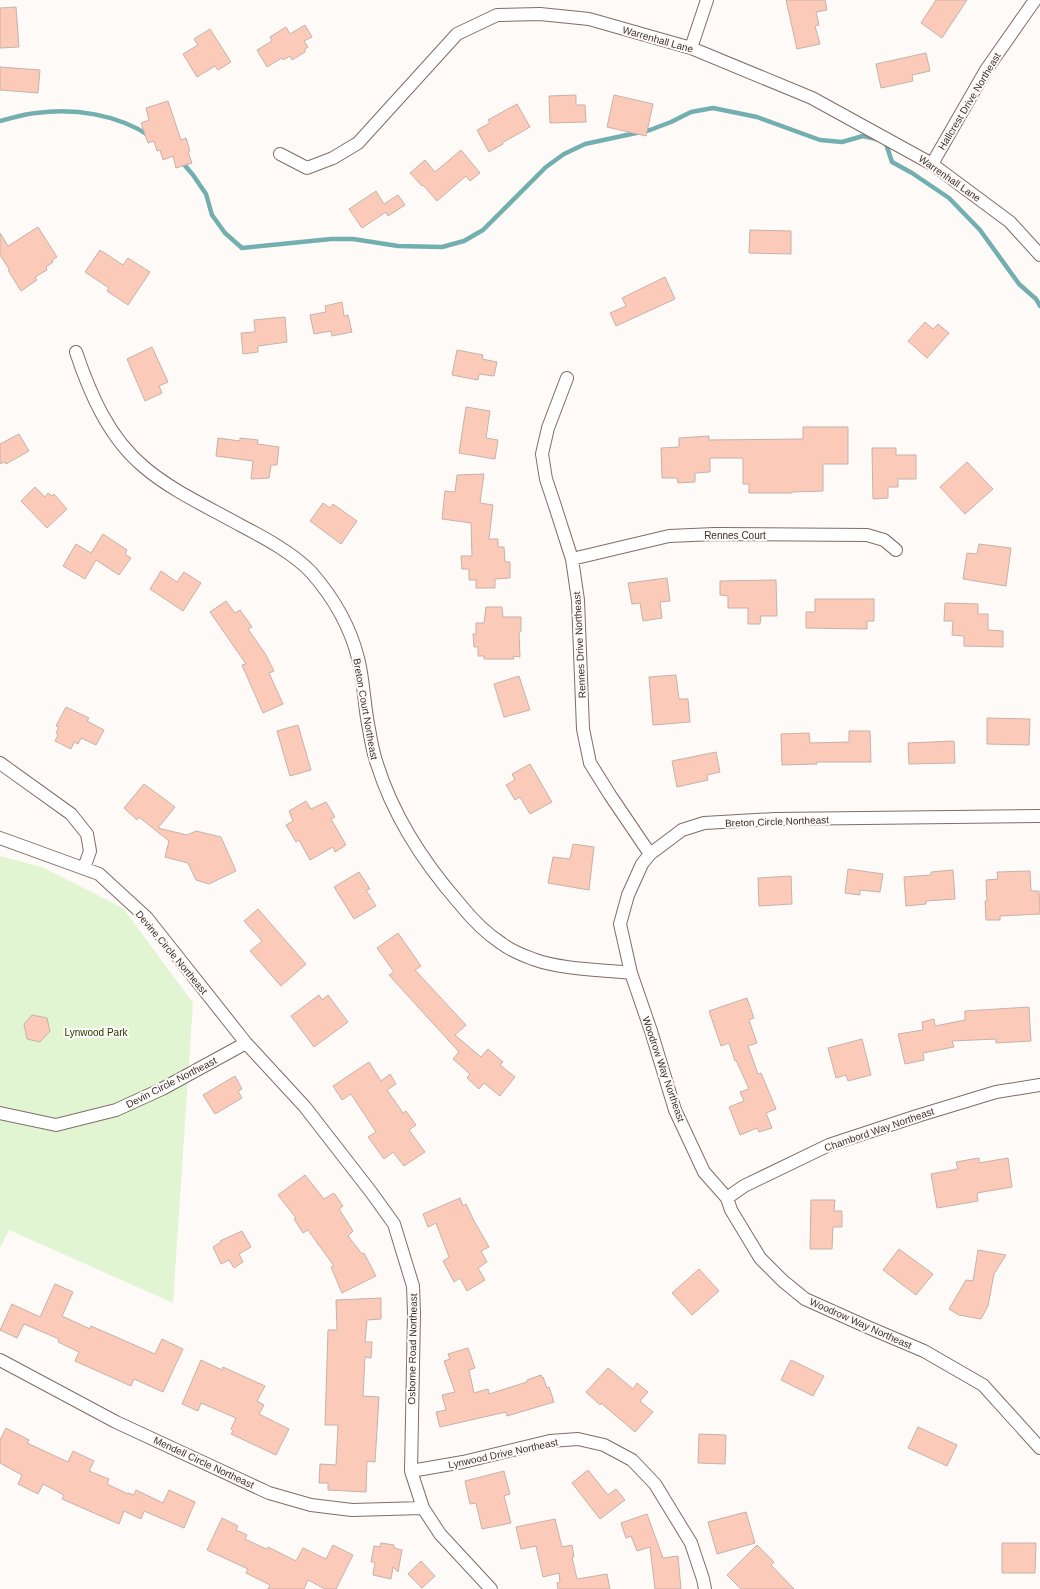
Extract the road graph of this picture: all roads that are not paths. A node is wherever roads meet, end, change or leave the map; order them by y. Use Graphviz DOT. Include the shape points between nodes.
graph roads {
  1 [pos="707,0"];
  2 [pos="1035,0"];
  3 [pos="691,48"];
  4 [pos="280,154"];
  5 [pos="932,164"];
  6 [pos="1040,255"];
  7 [pos="76,352"];
  8 [pos="567,378"];
  9 [pos="896,550"];
  10 [pos="572,559"];
  11 [pos="0,763"];
  12 [pos="1040,816"];
  13 [pos="0,838"];
  14 [pos="650,854"];
  15 [pos="84,868"];
  16 [pos="631,973"];
  17 [pos="246,1043"];
  18 [pos="1040,1085"];
  19 [pos="0,1113"];
  20 [pos="727,1198"];
  21 [pos="0,1360"];
  22 [pos="1040,1448"];
  23 [pos="411,1471"];
  24 [pos="423,1508"];
  25 [pos="491,1589"];
  26 [pos="705,1589"];
  1 -- 3 [label="street"];
  2 -- 5 [label="street, Hallcrest Drive Northeast" via="986,70"];
  3 -- 4 [label="street, Warrenhall Lane" via="589,19 540,14 497,14 458,34 358,143 333,158 307,168"];
  3 -- 5 [label="street, Warrenhall Lane" via="812,98"];
  5 -- 6 [label="street, Warrenhall Lane" via="1010,222"];
  7 -- 16 [label="street, Breton Court Northeast" via="86,384 107,422 122,445 143,466 163,482 287,553 310,570 334,600 348,628 358,659 368,727 388,794 407,833 442,884 477,924 501,944 534,960 561,966"];
  8 -- 10 [label="street, Rennes Drive Northeast" via="548,428 542,454 546,479"];
  9 -- 10 [label="street, Rennes Court" via="884,540 867,535 715,534 669,536"];
  10 -- 14 [label="street, Rennes Drive Northeast" via="578,600 583,729 590,763"];
  11 -- 15 [label="street" via="71,814 87,834 90,850"];
  12 -- 14 [label="street, Breton Circle Northeast" via="775,819 704,823 682,830"];
  13 -- 15 [label="street, Devine Circle Northeast"];
  14 -- 16 [label="street, Breton Circle Northeast" via="642,864 628,895 620,924"];
  15 -- 17 [label="street, Devine Circle Northeast" via="99,874 147,918"];
  16 -- 20 [label="street, Woodrow Way Northeast" via="675,1110 704,1172"];
  17 -- 19 [label="street, Devin Circle Northeast" via="162,1089 116,1110 56,1125"];
  17 -- 23 [label="street, Osborne Road Northeast" via="305,1107 394,1224 413,1286"];
  18 -- 20 [label="street, Chambord Way Northeast" via="996,1092 829,1145 744,1186"];
  20 -- 22 [label="street, Woodrow Way Northeast" via="731,1210 760,1258 782,1281 805,1299 924,1351 983,1384"];
  21 -- 24 [label="street, Mendell Circle Northeast" via="116,1422 269,1493 311,1505 352,1510"];
  23 -- 24 [label="street, Osborne Road Northeast"];
  23 -- 26 [label="street, Lynwood Drive Northeast" via="463,1462 550,1440 578,1439 604,1444 632,1460 655,1484 691,1543"];
  24 -- 25 [label="street, Osborne Road Northeast" via="440,1534"];
}
